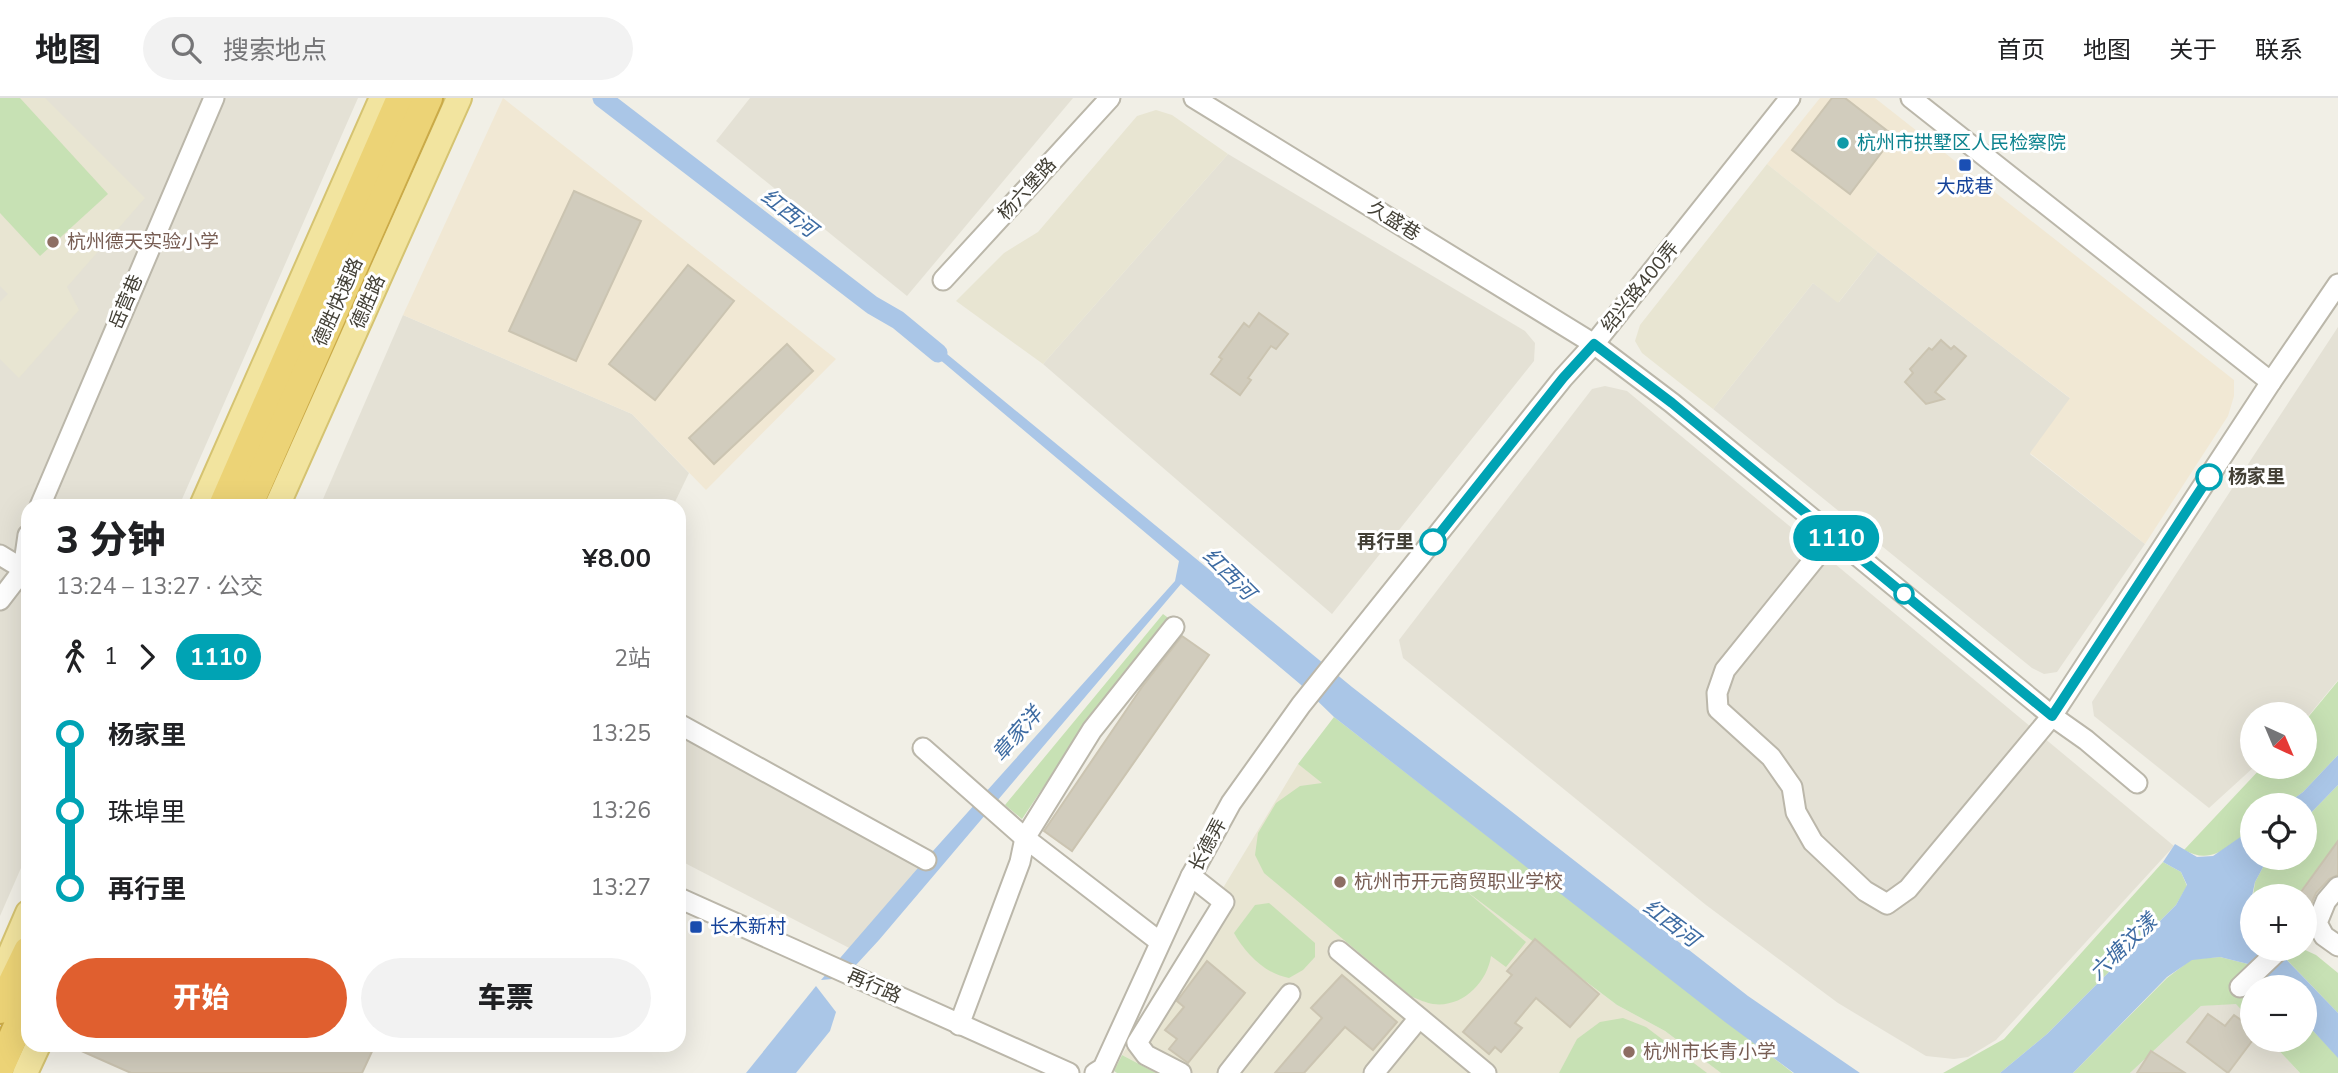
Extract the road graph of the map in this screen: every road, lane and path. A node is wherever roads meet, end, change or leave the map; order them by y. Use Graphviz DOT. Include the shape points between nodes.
graph roads {
  1 [pos="214,98"];
  2 [pos="382,98"];
  3 [pos="401,98"];
  4 [pos="428,98"];
  5 [pos="459,98"];
  6 [pos="1110,98"];
  7 [pos="1194,98"];
  8 [pos="1790,98"];
  9 [pos="1911,98"];
  10 [pos="943,280"];
  11 [pos="2338,284"];
  12 [pos="1594,344"];
  13 [pos="2271,382"];
  14 [pos="43,499"];
  15 [pos="205,499"];
  16 [pos="226,499"];
  17 [pos="251,499"];
  18 [pos="280,499"];
  19 [pos="1833,536"];
  20 [pos="0,555"];
  21 [pos="21,568"];
  22 [pos="21,577"];
  23 [pos="0,600"];
  24 [pos="1174,627"];
  25 [pos="1356,637"];
  26 [pos="2052,716"];
  27 [pos="686,728"];
  28 [pos="923,748"];
  29 [pos="2137,783"];
  30 [pos="1025,838"];
  31 [pos="926,860"];
  32 [pos="1191,876"];
  33 [pos="2338,887"];
  34 [pos="686,901"];
  35 [pos="2317,917"];
  36 [pos="21,929"];
  37 [pos="2317,931"];
  38 [pos="1160,942"];
  39 [pos="2338,946"];
  40 [pos="1339,951"];
  41 [pos="2267,961"];
  42 [pos="21,966"];
  43 [pos="2252,975"];
  44 [pos="0,978"];
  45 [pos="1290,994"];
  46 [pos="0,1009"];
  47 [pos="1419,1018"];
  48 [pos="21,1019"];
  49 [pos="959,1025"];
  50 [pos="35,1052"];
  51 [pos="0,1067"];
  52 [pos="25,1073"];
  53 [pos="1069,1073"];
  54 [pos="1095,1073"];
  55 [pos="1181,1073"];
  56 [pos="1228,1073"];
  57 [pos="1374,1073"];
  58 [pos="1486,1073"];
  1 -- 14 [label="street, 岳营巷"];
  2 -- 15 [label="main road"];
  3 -- 16 [label="highway, 德胜快速路"];
  4 -- 17 [label="highway, 德胜快速路"];
  5 -- 18 [label="main road, 德胜路"];
  6 -- 10 [label="street, 杨六堡路"];
  7 -- 12 [label="street, 久盛巷"];
  8 -- 12 [label="street, 绍兴路400弄"];
  9 -- 13 [label="street"];
  11 -- 13 [label="street"];
  12 -- 19 [label="street, 久盛巷"];
  12 -- 25 [label="street, 绍兴路400弄"];
  13 -- 26 [label="street"];
  19 -- 26 [label="street, 久盛巷"];
  19 -- 26 [label="street" via="1725,670 1717,692 1718,709 1771,757 1792,787 1796,811 1814,842 1865,891 1887,904 1908,888"];
  20 -- 21 [label="street"];
  22 -- 23 [label="street"];
  24 -- 30 [label="street" via="1092,730"];
  25 -- 32 [label="street, 长德弄" via="1231,803"];
  26 -- 29 [label="street, 久盛巷"];
  27 -- 31 [label="street"];
  28 -- 30 [label="street"];
  30 -- 38 [label="street"];
  30 -- 49 [label="street"];
  32 -- 38 [label="street, 长德弄"];
  32 -- 55 [label="street" via="1224,902 1137,1043 1146,1055"];
  33 -- 35 [label="street"];
  34 -- 49 [label="street, 再行路"];
  36 -- 44 [label="main road"];
  37 -- 39 [label="street"];
  38 -- 54 [label="street, 长德弄" via="1103,1068"];
  40 -- 47 [label="street"];
  41 -- 43 [label="street"];
  42 -- 46 [label="highway"];
  45 -- 56 [label="street"];
  47 -- 57 [label="street"];
  47 -- 58 [label="street"];
  48 -- 51 [label="highway"];
  49 -- 53 [label="street, 再行路"];
  50 -- 52 [label="main road"];
}
